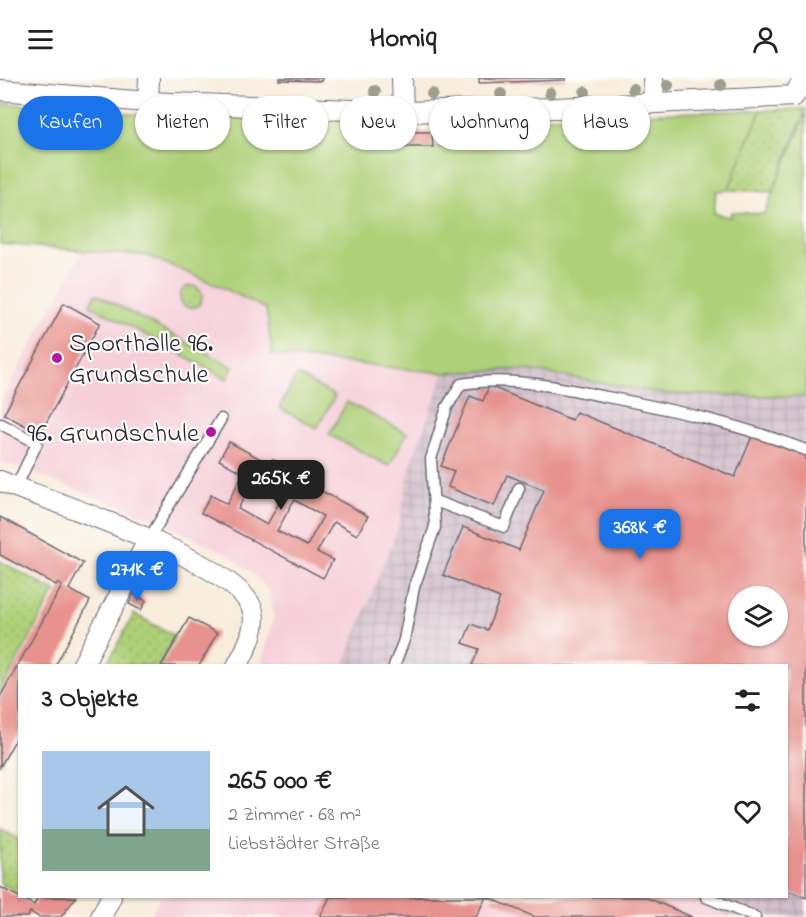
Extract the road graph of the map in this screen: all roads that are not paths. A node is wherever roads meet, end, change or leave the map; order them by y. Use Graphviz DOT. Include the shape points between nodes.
graph roads {
  1 [pos="149,78"];
  2 [pos="402,78"];
  3 [pos="653,78"];
  4 [pos="804,78"];
  5 [pos="0,90"];
  6 [pos="148,96"];
  7 [pos="403,96"];
  8 [pos="135,101"];
  9 [pos="654,103"];
  10 [pos="230,105"];
  11 [pos="340,110"];
  12 [pos="417,111"];
  13 [pos="221,419"];
  14 [pos="1,424"];
  15 [pos="806,450"];
  16 [pos="8,484"];
  17 [pos="519,488"];
  18 [pos="435,501"];
  19 [pos="149,539"];
  20 [pos="83,664"];
  21 [pos="238,664"];
  22 [pos="395,664"];
  23 [pos="110,898"];
  24 [pos="708,898"];
  25 [pos="100,917"];
  26 [pos="755,917"];
  1 -- 6 [label="street"];
  2 -- 7 [label="street"];
  3 -- 9 [label="street"];
  4 -- 9 [label="street" via="794,96"];
  5 -- 8 [label="street"];
  9 -- 12 [label="street"];
  10 -- 11 [label="street"];
  13 -- 19 [label="lane"];
  14 -- 16 [label="lane" via="37,443"];
  15 -- 18 [label="lane" via="705,417 557,387 479,381 461,384 447,406 431,459"];
  16 -- 19 [label="street"];
  17 -- 18 [label="lane" via="504,527"];
  18 -- 22 [label="lane" via="435,527 414,587 404,640"];
  19 -- 20 [label="street"];
  19 -- 21 [label="street" via="219,573 242,591 252,608 254,626"];
  23 -- 25 [label="street"];
  24 -- 26 [label="lane"];
}
